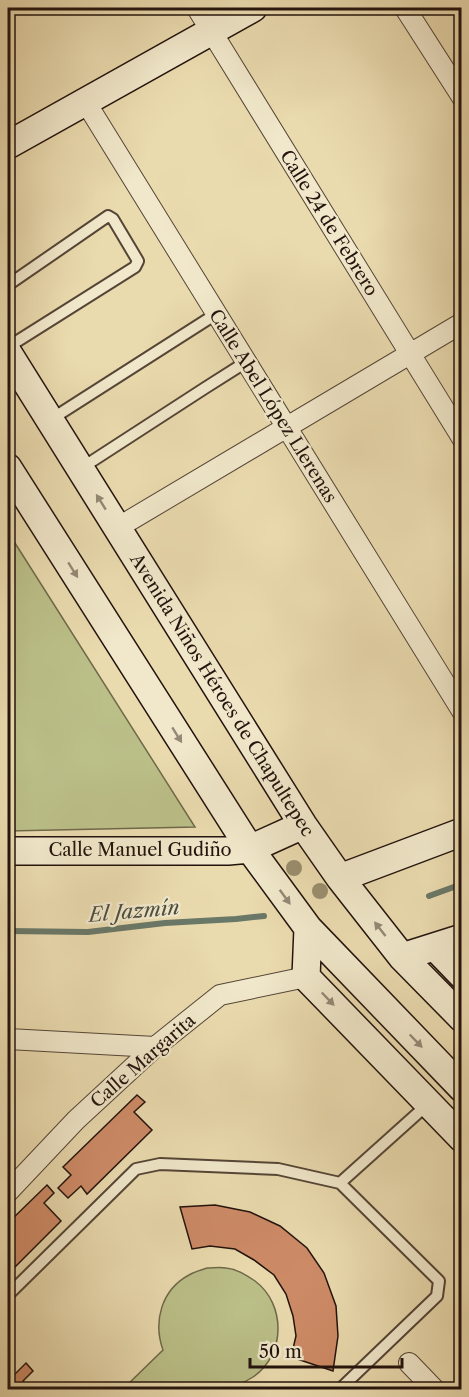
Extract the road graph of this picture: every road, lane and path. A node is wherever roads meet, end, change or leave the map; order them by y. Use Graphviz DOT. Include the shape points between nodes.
graph roads {
  1 [pos="196,8"];
  2 [pos="253,8"];
  3 [pos="405,8"];
  4 [pos="211,31"];
  5 [pos="462,97"];
  6 [pos="85,101"];
  7 [pos="8,145"];
  8 [pos="8,285"];
  9 [pos="216,314"];
  10 [pos="462,322"];
  11 [pos="8,347"];
  12 [pos="8,354"];
  13 [pos="409,354"];
  14 [pos="246,362"];
  15 [pos="50,421"];
  16 [pos="286,427"];
  17 [pos="462,438"];
  18 [pos="8,468"];
  19 [pos="80,469"];
  20 [pos="117,528"];
  21 [pos="462,711"];
  22 [pos="303,825"];
  23 [pos="462,832"];
  24 [pos="250,849"];
  25 [pos="8,851"];
  26 [pos="340,878"];
  27 [pos="308,928"];
  28 [pos="462,938"];
  29 [pos="435,947"];
  30 [pos="402,957"];
  31 [pos="462,975"];
  32 [pos="306,976"];
  33 [pos="462,1018"];
  34 [pos="8,1040"];
  35 [pos="155,1047"];
  36 [pos="462,1088"];
  37 [pos="428,1103"];
  38 [pos="462,1138"];
  39 [pos="340,1183"];
  40 [pos="8,1192"];
  41 [pos="8,1295"];
  42 [pos="409,1363"];
  43 [pos="339,1389"];
  44 [pos="435,1389"];
  1 -- 4 [label="street, Calle 24 de Febrero"];
  2 -- 4 [label="main road"];
  3 -- 5 [label="street"];
  4 -- 6 [label="main road"];
  4 -- 13 [label="street, Calle 24 de Febrero"];
  6 -- 7 [label="main road"];
  6 -- 9 [label="street, Calle Abel López Llerenas"];
  8 -- 11 [label="lane" via="108,216 138,261 135,267"];
  9 -- 14 [label="street, Calle Abel López Llerenas"];
  9 -- 15 [label="lane"];
  10 -- 13 [label="street"];
  12 -- 15 [label="main road, Avenida Niños Héroes de Chapultepec"];
  13 -- 16 [label="street"];
  13 -- 17 [label="street, Calle 24 de Febrero"];
  14 -- 16 [label="street, Calle Abel López Llerenas"];
  14 -- 19 [label="lane"];
  15 -- 19 [label="main road, Avenida Niños Héroes de Chapultepec"];
  16 -- 20 [label="street"];
  16 -- 21 [label="street, Calle Abel López Llerenas"];
  18 -- 24 [label="main road, one-way"];
  20 -- 19 [label="main road, Avenida Niños Héroes de Chapultepec, one-way"];
  20 -- 22 [label="main road, Avenida Niños Héroes de Chapultepec"];
  22 -- 24 [label="main road, Calle Manuel Gudiño"];
  22 -- 26 [label="main road, Avenida Niños Héroes de Chapultepec"];
  23 -- 26 [label="main road"];
  24 -- 25 [label="main road, Calle Manuel Gudiño"];
  24 -- 27 [label="main road, one-way"];
  30 -- 26 [label="main road, Avenida Niños Héroes de Chapultepec, one-way"];
  27 -- 32 [label="main road"];
  27 -- 36 [label="main road, one-way"];
  28 -- 29 [label="main road"];
  29 -- 30 [label="main road"];
  29 -- 31 [label="main road"];
  30 -- 33 [label="main road, Avenida Niños Héroes de Chapultepec"];
  32 -- 35 [label="street, Calle Margarita" via="220,995"];
  32 -- 37 [label="main road, one-way"];
  34 -- 35 [label="street"];
  35 -- 40 [label="street, Calle Margarita" via="76,1120"];
  37 -- 38 [label="main road"];
  37 -- 39 [label="lane"];
  39 -- 41 [label="lane" via="278,1168 160,1164 136,1169"];
  39 -- 43 [label="lane" via="439,1281 437,1296"];
  42 -- 44 [label="street"];
}
